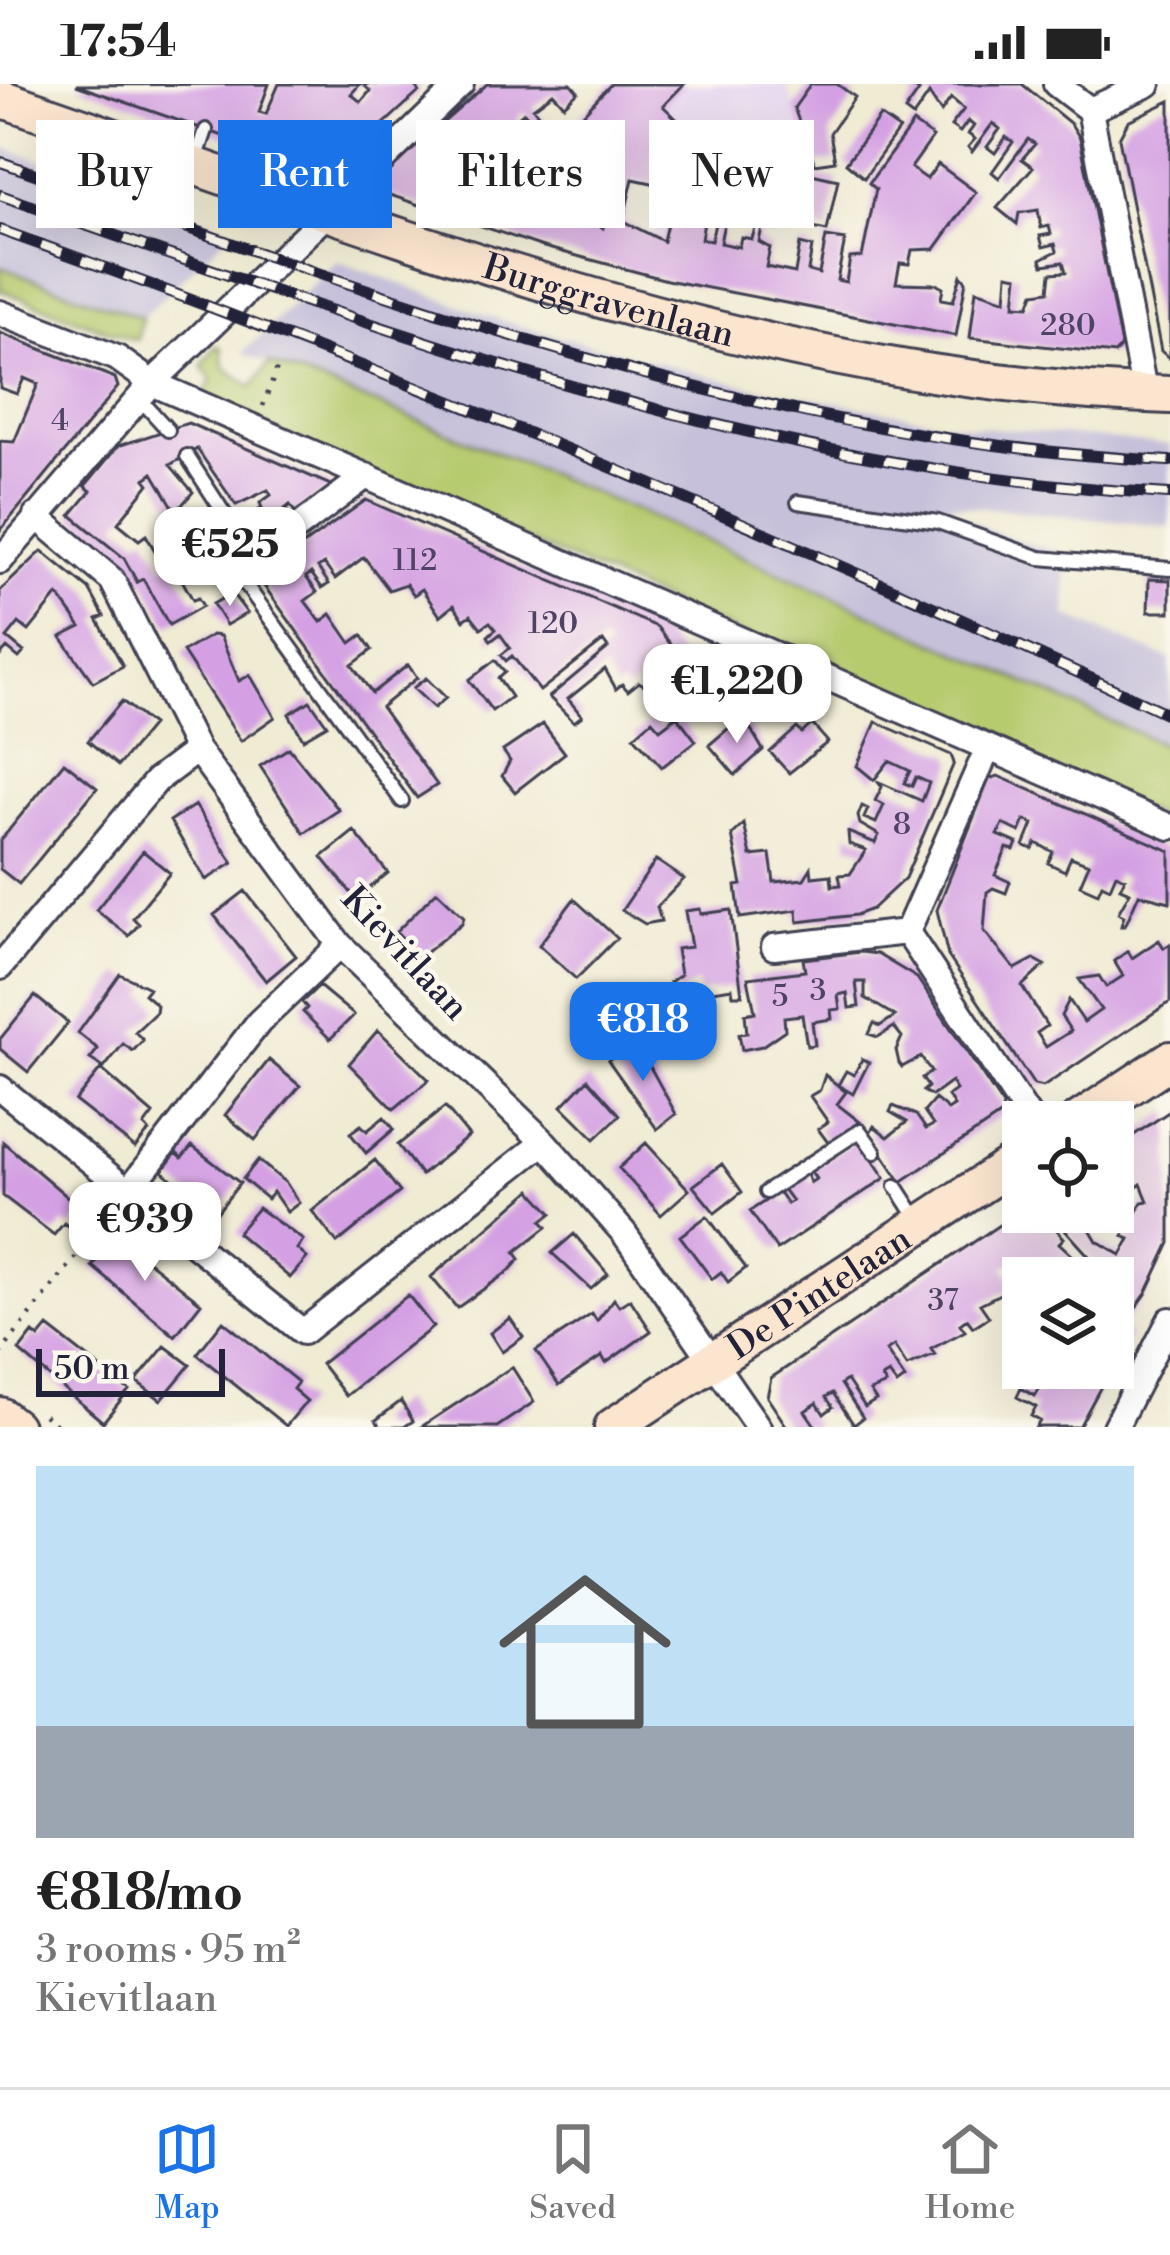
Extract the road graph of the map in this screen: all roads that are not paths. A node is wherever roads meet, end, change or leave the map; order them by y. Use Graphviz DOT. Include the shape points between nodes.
graph roads {
  1 [pos="461,84"];
  2 [pos="1056,84"];
  3 [pos="1148,84"];
  4 [pos="0,98"];
  5 [pos="1090,110"];
  6 [pos="392,151"];
  7 [pos="218,157"];
  8 [pos="312,228"];
  9 [pos="373,228"];
  10 [pos="0,313"];
  11 [pos="145,390"];
  12 [pos="1158,395"];
  13 [pos="167,430"];
  14 [pos="187,456"];
  15 [pos="366,476"];
  16 [pos="798,502"];
  17 [pos="36,516"];
  18 [pos="289,534"];
  19 [pos="0,560"];
  20 [pos="1170,569"];
  21 [pos="988,748"];
  22 [pos="197,750"];
  23 [pos="402,801"];
  24 [pos="1170,827"];
  25 [pos="907,932"];
  26 [pos="340,945"];
  27 [pos="774,947"];
  28 [pos="0,967"];
  29 [pos="1170,1060"];
  30 [pos="0,1088"];
  31 [pos="1018,1101"];
  32 [pos="1108,1101"];
  33 [pos="544,1142"];
  34 [pos="875,1152"];
  35 [pos="1002,1171"];
  36 [pos="896,1186"];
  37 [pos="129,1190"];
  38 [pos="766,1192"];
  39 [pos="920,1224"];
  40 [pos="1170,1320"];
  41 [pos="713,1360"];
  42 [pos="0,1416"];
  43 [pos="14,1427"];
  44 [pos="613,1427"];
  45 [pos="758,1427"];
  46 [pos="1115,1427"];
  1 -- 6 [label="street"];
  2 -- 5 [label="street"];
  3 -- 5 [label="street"];
  4 -- 7 [label="street, Burggravenlaan"];
  5 -- 12 [label="street"];
  8 -- 11 [label="street"];
  9 -- 12 [label="street, Burggravenlaan" via="611,307 732,337 936,374"];
  10 -- 11 [label="street" via="117,358"];
  11 -- 13 [label="lane"];
  11 -- 15 [label="street"];
  11 -- 17 [label="street"];
  14 -- 23 [label="lane" via="231,524 227,560"];
  15 -- 18 [label="street"];
  15 -- 21 [label="street"];
  16 -- 20 [label="lane" via="938,522 1040,558"];
  17 -- 19 [label="street"];
  17 -- 22 [label="street, Kievitlaan" via="112,580"];
  21 -- 24 [label="street"];
  21 -- 25 [label="street"];
  22 -- 26 [label="street, Kievitlaan"];
  22 -- 28 [label="street" via="157,780"];
  25 -- 27 [label="street"];
  25 -- 31 [label="street"];
  26 -- 33 [label="street, Kievitlaan"];
  26 -- 37 [label="street" via="259,1022"];
  29 -- 32 [label="street"];
  30 -- 37 [label="street"];
  33 -- 37 [label="street" via="303,1332"];
  33 -- 41 [label="street, Kievitlaan" via="624,1233"];
  34 -- 38 [label="lane" via="860,1131"];
  35 -- 39 [label="street, De Pintelaan"];
  36 -- 39 [label="lane"];
  39 -- 41 [label="street, De Pintelaan"];
  40 -- 46 [label="street"];
  41 -- 44 [label="street, De Pintelaan"];
  41 -- 45 [label="street, Kievitlaan"];
  42 -- 43 [label="street"];
}
